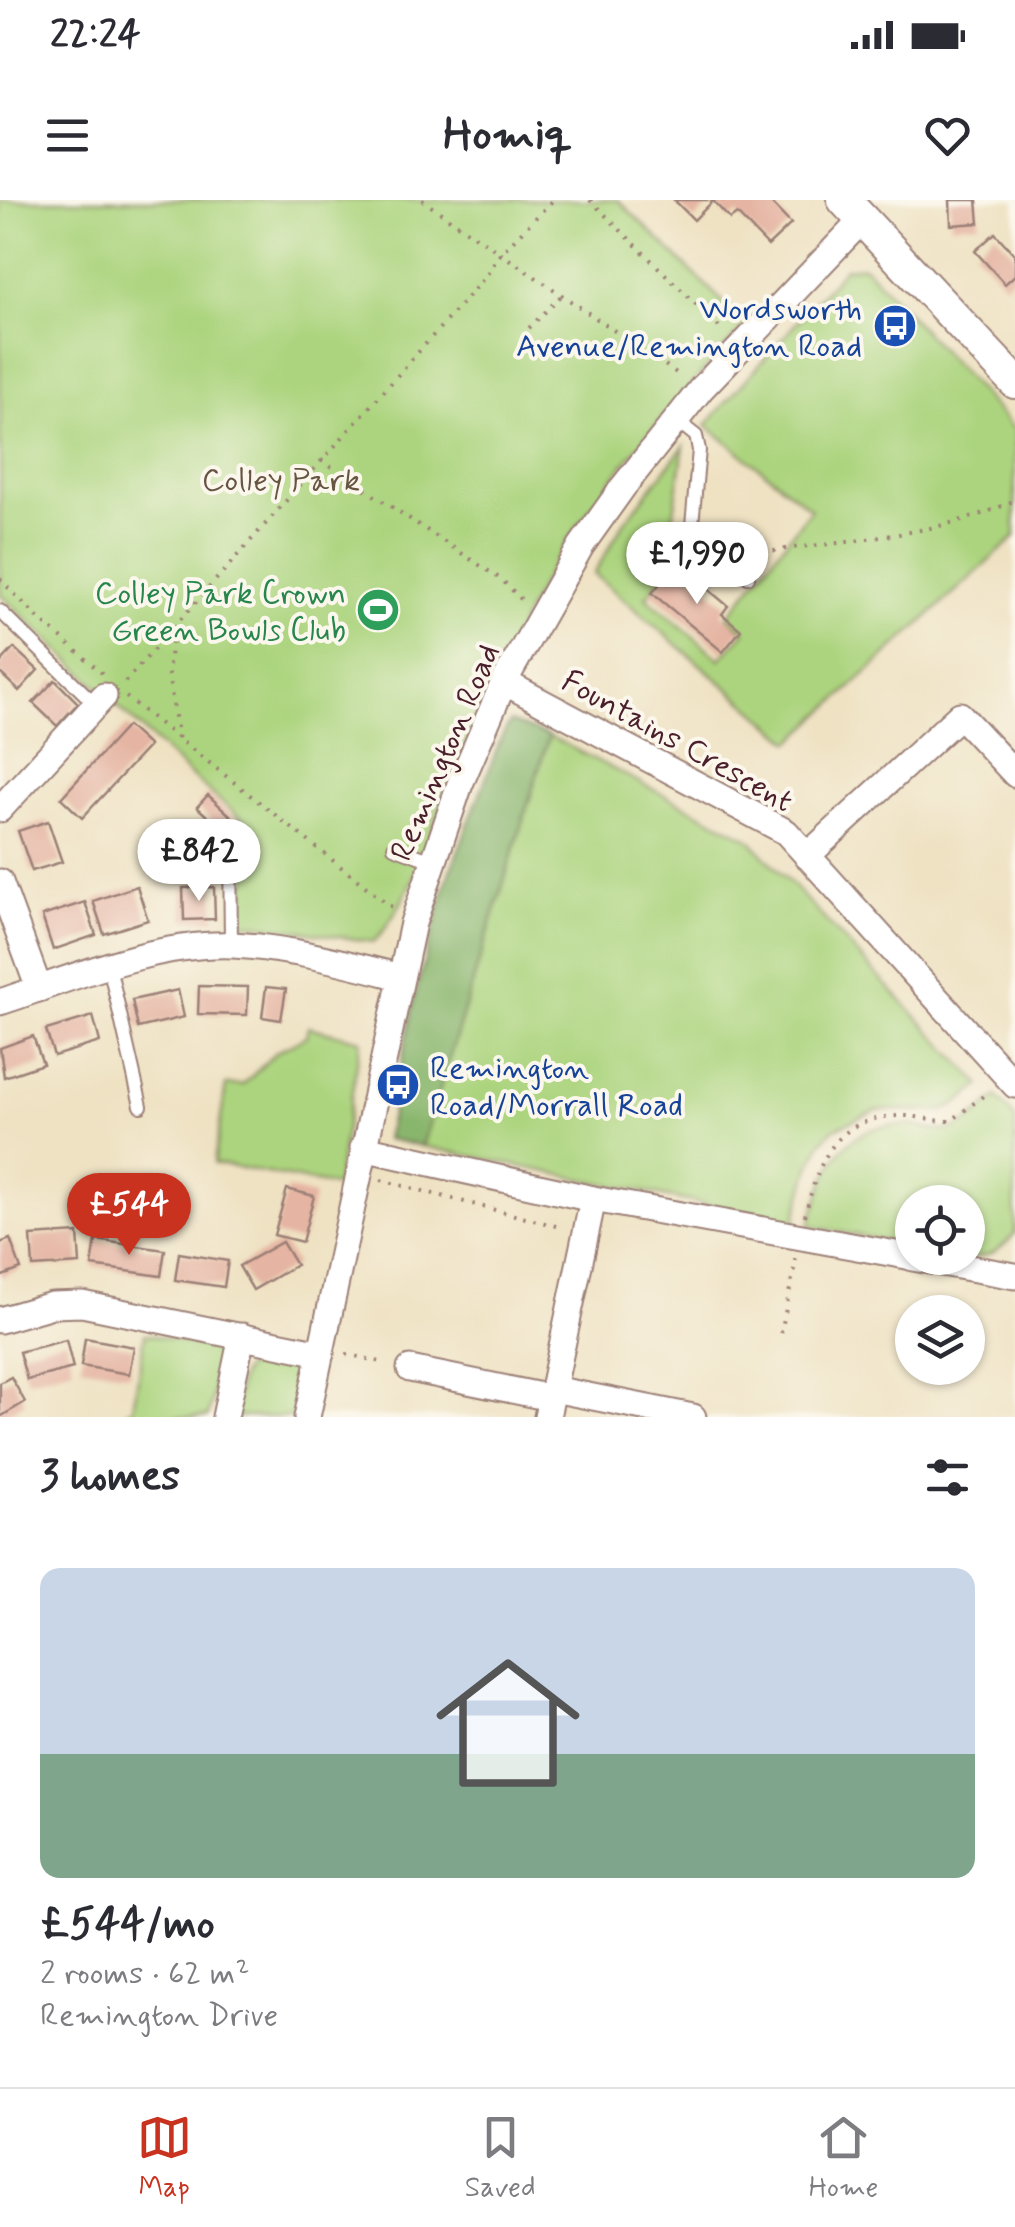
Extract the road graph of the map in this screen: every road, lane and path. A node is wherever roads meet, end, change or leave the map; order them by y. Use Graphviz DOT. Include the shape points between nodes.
graph roads {
  1 [pos="422,200"];
  2 [pos="553,200"];
  3 [pos="590,200"];
  4 [pos="853,210"];
  5 [pos="500,254"];
  6 [pos="562,296"];
  7 [pos="529,328"];
  8 [pos="740,347"];
  9 [pos="1015,382"];
  10 [pos="702,390"];
  11 [pos="676,420"];
  12 [pos="321,460"];
  13 [pos="1015,500"];
  14 [pos="730,563"];
  15 [pos="0,578"];
  16 [pos="748,578"];
  17 [pos="0,611"];
  18 [pos="539,618"];
  19 [pos="173,628"];
  20 [pos="504,682"];
  21 [pos="107,696"];
  22 [pos="179,741"];
  23 [pos="1015,774"];
  24 [pos="0,809"];
  25 [pos="230,846"];
  26 [pos="394,847"];
  27 [pos="807,856"];
  28 [pos="432,861"];
  29 [pos="0,882"];
  30 [pos="412,924"];
  31 [pos="231,945"];
  32 [pos="110,966"];
  33 [pos="400,977"];
  34 [pos="39,989"];
  35 [pos="0,1002"];
  36 [pos="1011,1081"];
  37 [pos="141,1106"];
  38 [pos="363,1148"];
  39 [pos="372,1178"];
  40 [pos="593,1199"];
  41 [pos="560,1227"];
  42 [pos="800,1237"];
  43 [pos="895,1255"];
  44 [pos="985,1271"];
  45 [pos="1015,1276"];
  46 [pos="0,1320"];
  47 [pos="781,1333"];
  48 [pos="242,1336"];
  49 [pos="322,1351"];
  50 [pos="410,1369"];
  51 [pos="551,1401"];
  52 [pos="225,1417"];
  53 [pos="307,1417"];
  54 [pos="694,1417"];
  1 -- 5 [label="path"];
  2 -- 5 [label="path"];
  3 -- 8 [label="path"];
  4 -- 8 [label="street, Remington Road"];
  4 -- 9 [label="street"];
  5 -- 6 [label="path"];
  5 -- 12 [label="path"];
  6 -- 7 [label="path"];
  6 -- 10 [label="path"];
  8 -- 10 [label="street, Remington Road"];
  10 -- 11 [label="street, Remington Road"];
  11 -- 14 [label="lane" via="696,436 700,450 696,538"];
  11 -- 18 [label="street, Remington Road" via="581,546"];
  12 -- 18 [label="path" via="502,580"];
  12 -- 19 [label="path"];
  13 -- 14 [label="path" via="952,522 780,548"];
  14 -- 16 [label="lane"];
  15 -- 21 [label="path"];
  17 -- 21 [label="lane"];
  18 -- 20 [label="street, Remington Road"];
  19 -- 21 [label="path"];
  19 -- 22 [label="path" via="168,673"];
  20 -- 27 [label="street, Fountains Crescent" via="786,832"];
  20 -- 28 [label="street, Remington Road"];
  21 -- 22 [label="path" via="127,698"];
  21 -- 24 [label="street"];
  22 -- 30 [label="path"];
  23 -- 27 [label="street" via="960,715"];
  25 -- 31 [label="lane"];
  26 -- 28 [label="lane"];
  27 -- 36 [label="street, Fountains Crescent"];
  28 -- 30 [label="street, Remington Road"];
  29 -- 34 [label="street"];
  30 -- 33 [label="street, Remington Road"];
  31 -- 32 [label="street" via="182,948"];
  31 -- 33 [label="street"];
  32 -- 34 [label="street"];
  32 -- 37 [label="lane"];
  33 -- 38 [label="street, Remington Road"];
  34 -- 35 [label="street"];
  36 -- 42 [label="path" via="951,1121 885,1117 840,1135 820,1166"];
  38 -- 40 [label="street"];
  38 -- 49 [label="street, Remington Road"];
  39 -- 41 [label="path"];
  40 -- 42 [label="street"];
  40 -- 51 [label="street"];
  42 -- 43 [label="street"];
  42 -- 47 [label="path"];
  44 -- 45 [label="street"];
  46 -- 48 [label="street" via="82,1304"];
  48 -- 49 [label="street"];
  48 -- 52 [label="street"];
  49 -- 50 [label="path"];
  49 -- 53 [label="street, Remington Road"];
  50 -- 51 [label="street"];
  51 -- 54 [label="street"];
}
